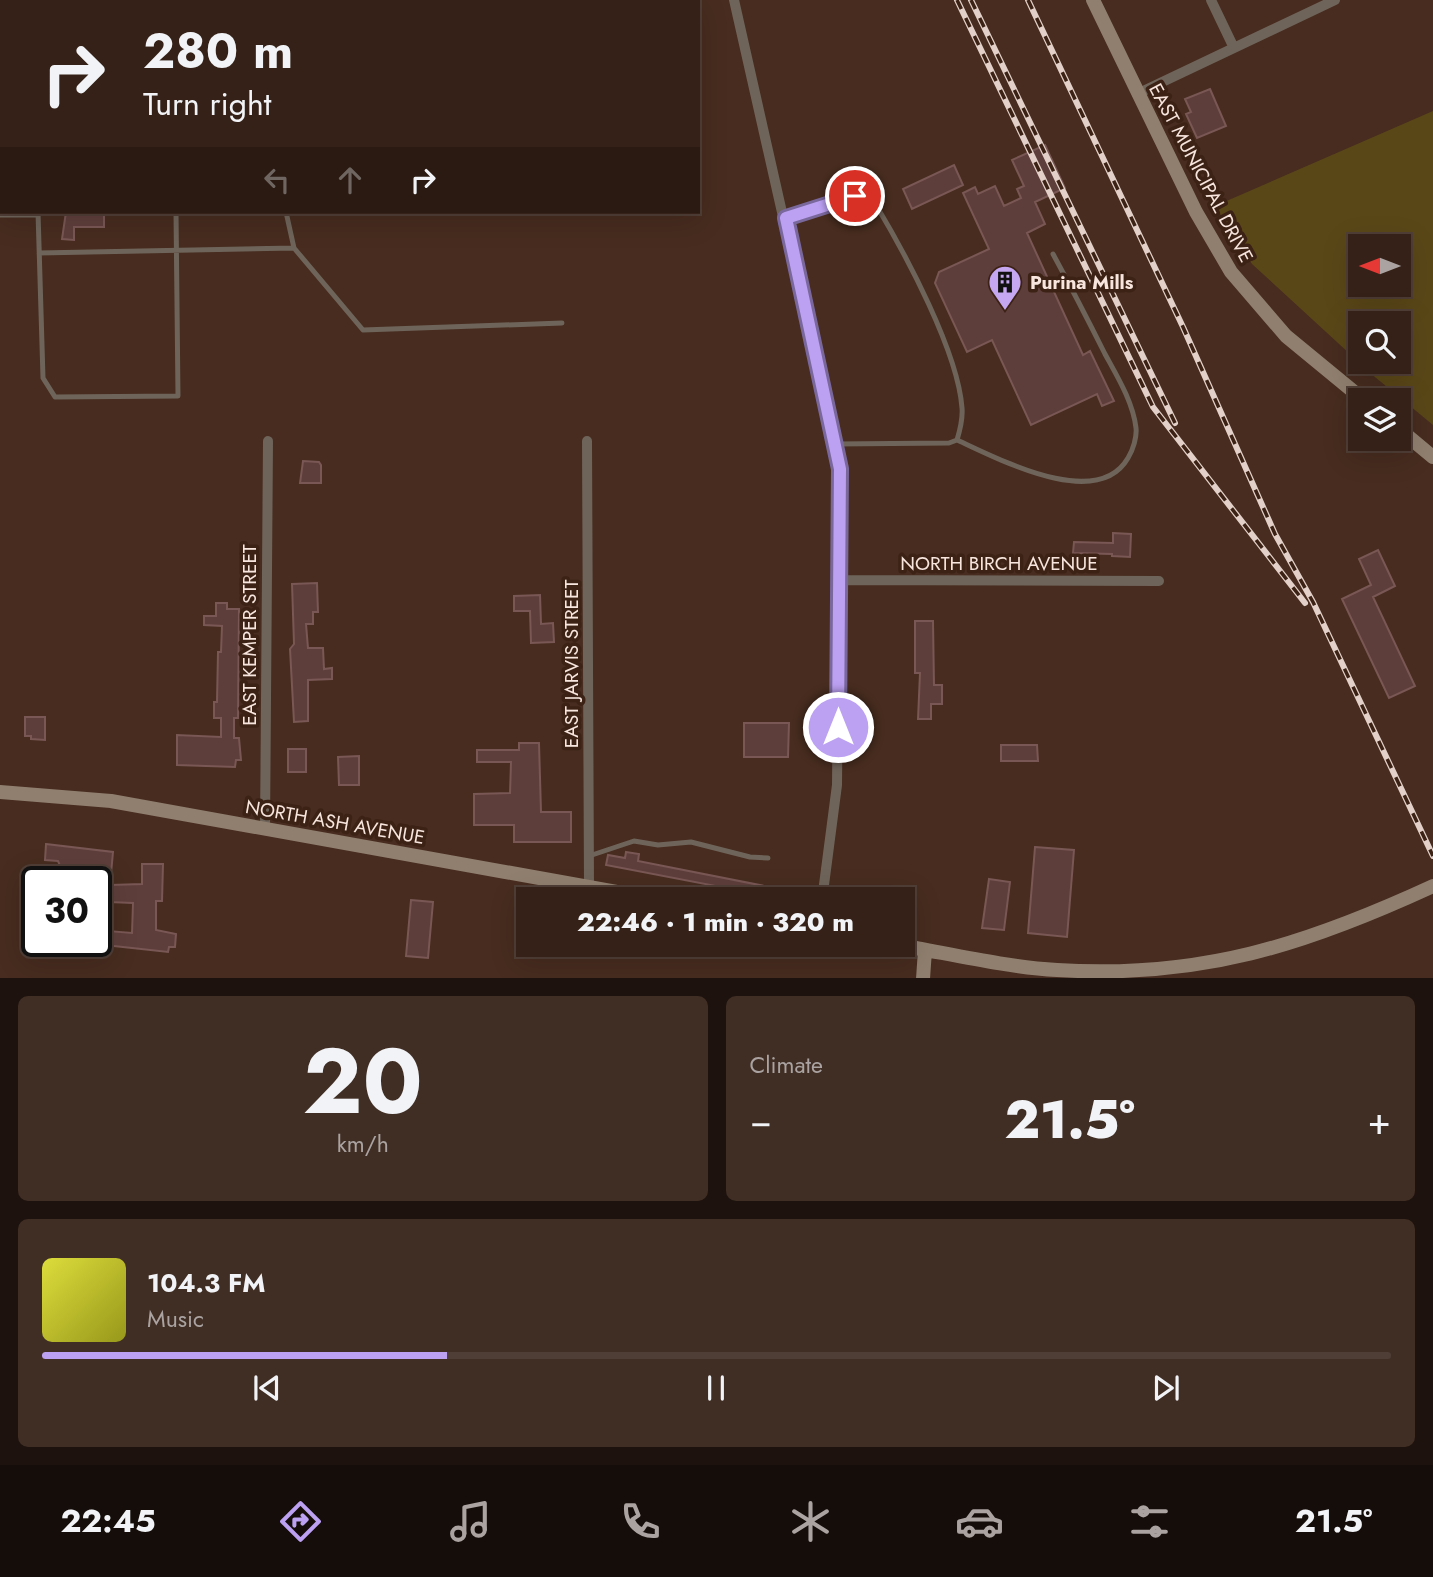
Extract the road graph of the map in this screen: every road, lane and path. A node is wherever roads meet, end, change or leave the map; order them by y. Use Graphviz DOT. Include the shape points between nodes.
graph roads {
  1 [pos="734,0"];
  2 [pos="1093,0"];
  3 [pos="1211,0"];
  4 [pos="1335,0"];
  5 [pos="1318,4"];
  6 [pos="1234,48"];
  7 [pos="1137,94"];
  8 [pos="19,214"];
  9 [pos="38,214"];
  10 [pos="176,214"];
  11 [pos="286,214"];
  12 [pos="0,215"];
  13 [pos="786,218"];
  14 [pos="294,248"];
  15 [pos="176,250"];
  16 [pos="39,253"];
  17 [pos="1054,254"];
  18 [pos="562,323"];
  19 [pos="1348,388"];
  20 [pos="1411,439"];
  21 [pos="957,440"];
  22 [pos="268,441"];
  23 [pos="587,441"];
  24 [pos="836,444"];
  25 [pos="1433,457"];
  26 [pos="838,580"];
  27 [pos="1159,581"];
  28 [pos="0,792"];
  29 [pos="265,828"];
  30 [pos="589,856"];
  31 [pos="768,858"];
  32 [pos="589,886"];
  33 [pos="1433,886"];
  34 [pos="594,887"];
  35 [pos="824,887"];
  36 [pos="915,948"];
  37 [pos="925,950"];
  38 [pos="923,978"];
  1 -- 13 [label="street"];
  2 -- 7 [label="street, EAST MUNICIPAL DRIVE"];
  3 -- 6 [label="street"];
  4 -- 5 [label="street"];
  5 -- 6 [label="street"];
  6 -- 7 [label="street"];
  7 -- 19 [label="street, EAST MUNICIPAL DRIVE" via="1231,272 1286,336"];
  8 -- 12 [label="lane"];
  9 -- 16 [label="lane"];
  10 -- 15 [label="lane"];
  11 -- 14 [label="lane"];
  13 -- 21 [label="lane" via="855,196 876,205 932,313 953,368 962,409"];
  13 -- 24 [label="street"];
  14 -- 15 [label="lane"];
  14 -- 18 [label="lane" via="363,330"];
  15 -- 16 [label="lane"];
  15 -- 16 [label="lane" via="178,396 55,397 43,378"];
  17 -- 21 [label="lane" via="1124,390 1136,428 1132,451 1122,469 1102,479 1076,480 1024,470"];
  20 -- 25 [label="street"];
  21 -- 24 [label="lane"];
  22 -- 29 [label="street, EAST KEMPER STREET"];
  23 -- 30 [label="street, EAST JARVIS STREET"];
  24 -- 26 [label="street" via="840,469"];
  26 -- 27 [label="street, NORTH BIRCH AVENUE"];
  26 -- 35 [label="street" via="837,785"];
  28 -- 29 [label="street, NORTH ASH AVENUE" via="111,801"];
  29 -- 32 [label="street, NORTH ASH AVENUE"];
  30 -- 31 [label="lane" via="634,841 659,845 691,842"];
  30 -- 32 [label="street, EAST JARVIS STREET"];
  32 -- 34 [label="street, NORTH ASH AVENUE"];
  33 -- 37 [label="street" via="1300,942 1230,960 1159,971 1055,970"];
  36 -- 37 [label="street"];
  37 -- 38 [label="street"];
}
